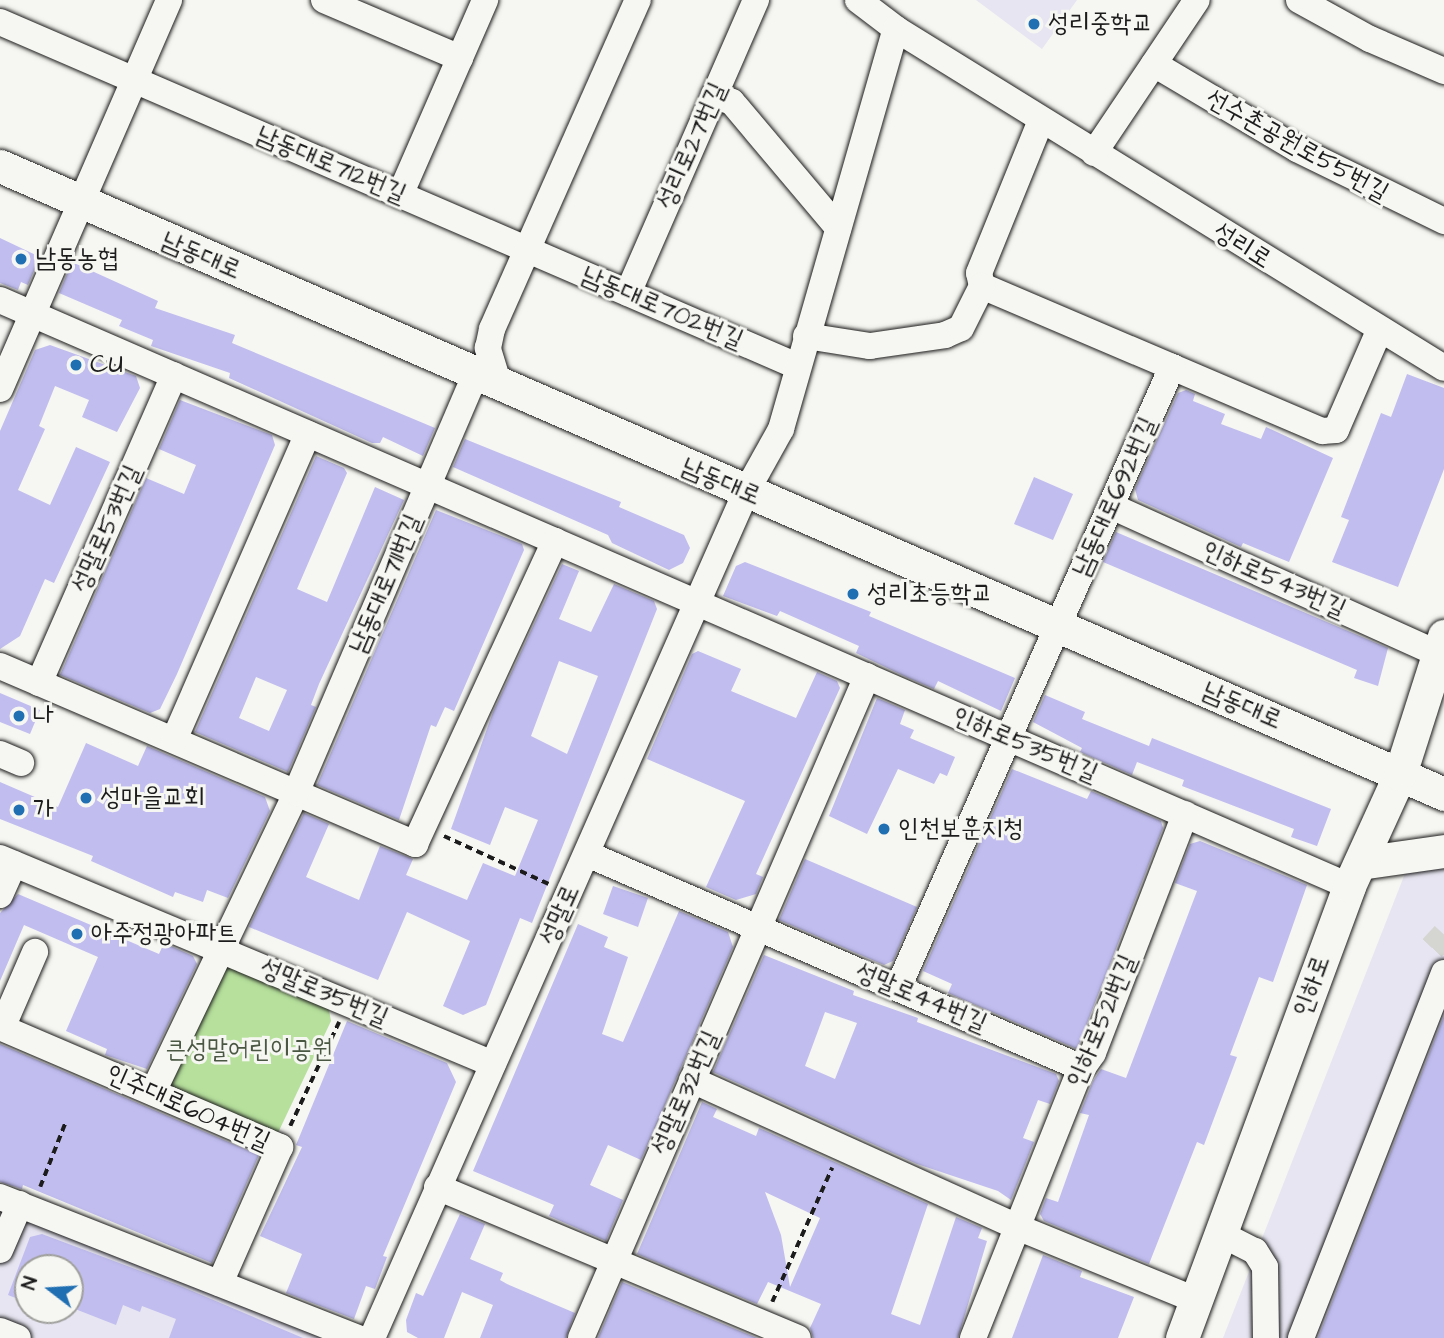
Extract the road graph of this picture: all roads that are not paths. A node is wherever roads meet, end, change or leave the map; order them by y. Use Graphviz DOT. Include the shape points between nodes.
graph roads {
  1 [pos="169,0"];
  2 [pos="485,0"];
  3 [pos="638,0"];
  4 [pos="756,0"];
  5 [pos="858,0"];
  6 [pos="1197,0"];
  7 [pos="1299,0"];
  8 [pos="329,1"];
  9 [pos="0,22"];
  10 [pos="896,29"];
  11 [pos="460,58"];
  12 [pos="1154,64"];
  13 [pos="1444,71"];
  14 [pos="134,80"];
  15 [pos="714,95"];
  16 [pos="1041,120"];
  17 [pos="1094,153"];
  18 [pos="0,166"];
  19 [pos="400,195"];
  20 [pos="81,204"];
  21 [pos="1444,221"];
  22 [pos="838,228"];
  23 [pos="527,250"];
  24 [pos="982,286"];
  25 [pos="628,293"];
  26 [pos="0,300"];
  27 [pos="33,314"];
  28 [pos="492,329"];
  29 [pos="1379,331"];
  30 [pos="806,336"];
  31 [pos="797,366"];
  32 [pos="1172,367"];
  33 [pos="1444,368"];
  34 [pos="474,374"];
  35 [pos="174,375"];
  36 [pos="0,389"];
  37 [pos="308,434"];
  38 [pos="428,486"];
  39 [pos="746,492"];
  40 [pos="1111,506"];
  41 [pos="555,541"];
  42 [pos="700,604"];
  43 [pos="1058,628"];
  44 [pos="1441,645"];
  45 [pos="0,666"];
  46 [pos="867,676"];
  47 [pos="39,683"];
  48 [pos="1009,738"];
  49 [pos="174,740"];
  50 [pos="1400,774"];
  51 [pos="296,793"];
  52 [pos="1444,794"];
  53 [pos="1185,814"];
  54 [pos="1444,851"];
  55 [pos="587,854"];
  56 [pos="7,861"];
  57 [pos="1354,874"];
  58 [pos="0,895"];
  59 [pos="759,928"];
  60 [pos="221,951"];
  61 [pos="35,952"];
  62 [pos="1444,973"];
  63 [pos="898,988"];
  64 [pos="3,1015"];
  65 [pos="493,1064"];
  66 [pos="1082,1068"];
  67 [pos="692,1080"];
  68 [pos="153,1092"];
  69 [pos="437,1187"];
  70 [pos="17,1203"];
  71 [pos="1017,1227"];
  72 [pos="1221,1234"];
  73 [pos="0,1250"];
  74 [pos="612,1258"];
  75 [pos="220,1283"];
  76 [pos="1196,1300"];
  77 [pos="0,1331"];
  78 [pos="18,1338"];
  79 [pos="358,1338"];
  80 [pos="372,1338"];
  81 [pos="581,1338"];
  82 [pos="798,1338"];
  83 [pos="973,1338"];
  84 [pos="1182,1338"];
  85 [pos="1266,1338"];
  86 [pos="1301,1338"];
  1 -- 14 [label="street"];
  2 -- 11 [label="street"];
  3 -- 23 [label="street"];
  4 -- 15 [label="street, 성리로27번길"];
  5 -- 10 [label="street, 성리로"];
  6 -- 12 [label="street"];
  7 -- 13 [label="street" via="1370,39"];
  8 -- 11 [label="street"];
  9 -- 14 [label="street, 남동대로712번길"];
  10 -- 16 [label="street, 성리로"];
  10 -- 22 [label="street"];
  11 -- 19 [label="street"];
  12 -- 17 [label="street"];
  12 -- 21 [label="street, 선수촌공원로55번길" via="1297,149 1387,197"];
  14 -- 19 [label="street, 남동대로712번길"];
  14 -- 20 [label="street"];
  15 -- 22 [label="street" via="732,102"];
  15 -- 25 [label="street, 성리로27번길"];
  16 -- 17 [label="street, 성리로"];
  16 -- 24 [label="street" via="979,273"];
  17 -- 29 [label="street, 성리로"];
  18 -- 20 [label="main road, 남동대로"];
  19 -- 23 [label="street, 남동대로712번길"];
  20 -- 27 [label="street"];
  20 -- 34 [label="main road, 남동대로"];
  22 -- 30 [label="street"];
  23 -- 25 [label="street, 남동대로702번길"];
  23 -- 28 [label="street"];
  24 -- 30 [label="street" via="961,328 945,335 870,346"];
  24 -- 32 [label="street"];
  25 -- 31 [label="street, 남동대로702번길"];
  26 -- 27 [label="street"];
  27 -- 35 [label="street"];
  27 -- 36 [label="street"];
  28 -- 34 [label="street"];
  28 -- 34 [label="street" via="466,357"];
  29 -- 32 [label="street" via="1336,430 1322,431"];
  29 -- 33 [label="street, 성리로"];
  30 -- 31 [label="street"];
  31 -- 39 [label="street" via="781,429"];
  32 -- 40 [label="street, 남동대로692번길"];
  34 -- 38 [label="street, 남동대로711번길"];
  34 -- 39 [label="main road, 남동대로"];
  35 -- 37 [label="street"];
  35 -- 47 [label="street, 성말로53번길"];
  37 -- 38 [label="street"];
  37 -- 49 [label="street"];
  38 -- 41 [label="street"];
  38 -- 51 [label="street, 남동대로711번길"];
  39 -- 42 [label="street, 성말로"];
  39 -- 43 [label="main road, 남동대로"];
  40 -- 43 [label="street, 남동대로692번길"];
  40 -- 44 [label="street, 인하로543번길"];
  41 -- 42 [label="street"];
  41 -- 51 [label="street" via="419,835"];
  42 -- 46 [label="street, 인하로535번길"];
  42 -- 55 [label="street, 성말로"];
  43 -- 48 [label="street, 남동대로692번길"];
  43 -- 50 [label="main road, 남동대로"];
  44 -- 50 [label="main road, 인하로"];
  45 -- 47 [label="street"];
  46 -- 48 [label="street, 인하로535번길"];
  46 -- 59 [label="street"];
  47 -- 49 [label="street"];
  48 -- 53 [label="street, 인하로535번길"];
  48 -- 63 [label="street, 남동대로692번길"];
  49 -- 51 [label="street"];
  50 -- 52 [label="main road, 남동대로"];
  50 -- 57 [label="main road, 인하로"];
  51 -- 60 [label="street, 남동대로711번길"];
  53 -- 57 [label="street, 인하로535번길"];
  53 -- 66 [label="street, 인하로521번길" via="1093,1053"];
  54 -- 57 [label="main road"];
  55 -- 59 [label="street, 성말로44번길"];
  55 -- 65 [label="street, 성말로"];
  56 -- 58 [label="street"];
  56 -- 60 [label="street, 성말로35번길"];
  57 -- 72 [label="main road, 인하로"];
  59 -- 63 [label="street, 성말로44번길"];
  59 -- 67 [label="street, 성말로32번길"];
  60 -- 65 [label="street, 성말로35번길"];
  60 -- 68 [label="street, 남동대로711번길"];
  61 -- 64 [label="street"];
  62 -- 86 [label="street"];
  63 -- 66 [label="street, 성말로44번길"];
  64 -- 68 [label="street, 인주대로604번길"];
  65 -- 69 [label="street, 성말로"];
  66 -- 71 [label="street, 인하로521번길"];
  67 -- 71 [label="street"];
  67 -- 74 [label="street, 성말로32번길"];
  68 -- 75 [label="street, 인주대로604번길" via="280,1147"];
  69 -- 74 [label="street"];
  69 -- 80 [label="street, 성말로"];
  70 -- 73 [label="street"];
  70 -- 75 [label="street"];
  71 -- 76 [label="street"];
  71 -- 83 [label="street, 인하로521번길"];
  72 -- 76 [label="main road, 인하로"];
  72 -- 85 [label="street" via="1255,1251 1265,1267"];
  74 -- 81 [label="street, 성말로32번길"];
  74 -- 82 [label="street"];
  75 -- 79 [label="street"];
  76 -- 84 [label="main road, 인하로"];
  77 -- 78 [label="street"];
}
